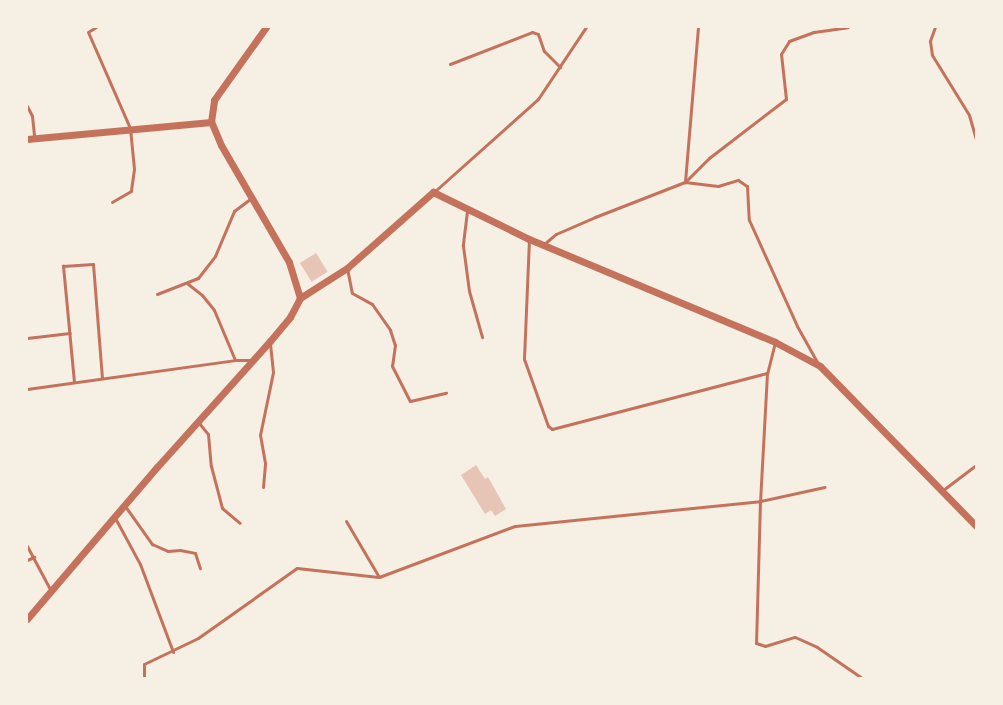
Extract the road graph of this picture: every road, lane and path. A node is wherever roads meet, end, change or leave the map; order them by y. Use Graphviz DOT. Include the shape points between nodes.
graph roads {
  1 [pos="96,27"];
  2 [pos="266,27"];
  3 [pos="586,27"];
  4 [pos="698,27"];
  5 [pos="848,27"];
  6 [pos="935,27"];
  7 [pos="450,64"];
  8 [pos="560,67"];
  9 [pos="27,106"];
  10 [pos="211,122"];
  11 [pos="130,128"];
  12 [pos="30,139"];
  13 [pos="976,140"];
  14 [pos="685,182"];
  15 [pos="433,192"];
  16 [pos="252,198"];
  17 [pos="112,202"];
  18 [pos="467,211"];
  19 [pos="529,239"];
  20 [pos="542,245"];
  21 [pos="347,268"];
  22 [pos="188,284"];
  23 [pos="157,294"];
  24 [pos="300,298"];
  25 [pos="70,333"];
  26 [pos="482,337"];
  27 [pos="27,339"];
  28 [pos="270,341"];
  29 [pos="776,342"];
  30 [pos="235,360"];
  31 [pos="253,360"];
  32 [pos="820,366"];
  33 [pos="767,373"];
  34 [pos="102,378"];
  35 [pos="74,382"];
  36 [pos="27,389"];
  37 [pos="446,393"];
  38 [pos="198,421"];
  39 [pos="976,465"];
  40 [pos="263,487"];
  41 [pos="824,487"];
  42 [pos="943,490"];
  43 [pos="760,501"];
  44 [pos="124,505"];
  45 [pos="114,516"];
  46 [pos="346,521"];
  47 [pos="240,524"];
  48 [pos="976,526"];
  49 [pos="27,546"];
  50 [pos="34,557"];
  51 [pos="27,561"];
  52 [pos="200,568"];
  53 [pos="379,577"];
  54 [pos="51,591"];
  55 [pos="27,619"];
  56 [pos="173,652"];
  57 [pos="144,678"];
  58 [pos="862,678"];
  1 -- 11 [label="lane" via="88,32"];
  2 -- 10 [label="street" via="214,100"];
  3 -- 8 [label="lane"];
  4 -- 14 [label="lane"];
  5 -- 14 [label="lane" via="789,41 781,54 786,99 709,158"];
  6 -- 13 [label="lane" via="930,41 932,55 969,115"];
  7 -- 8 [label="lane" via="532,32 538,34 544,51"];
  8 -- 15 [label="lane" via="538,99"];
  9 -- 12 [label="lane" via="32,116"];
  10 -- 11 [label="street"];
  10 -- 16 [label="street"];
  11 -- 12 [label="street"];
  11 -- 17 [label="lane" via="134,168 131,191"];
  14 -- 20 [label="lane" via="585,221"];
  14 -- 32 [label="lane" via="718,186 738,180 747,186 749,220 797,326"];
  15 -- 18 [label="street"];
  15 -- 21 [label="street"];
  16 -- 22 [label="lane" via="234,212 215,256 198,278"];
  16 -- 24 [label="street" via="289,262"];
  18 -- 19 [label="street"];
  18 -- 26 [label="lane" via="463,246 469,291"];
  19 -- 20 [label="street"];
  19 -- 33 [label="lane" via="524,358 552,429"];
  20 -- 29 [label="street"];
  21 -- 24 [label="street"];
  21 -- 37 [label="lane" via="352,293 372,304 390,330 395,345 392,366 411,401"];
  22 -- 23 [label="lane"];
  22 -- 30 [label="lane" via="214,310"];
  24 -- 28 [label="street"];
  25 -- 27 [label="lane"];
  25 -- 34 [label="lane" via="63,266 93,264"];
  25 -- 35 [label="lane"];
  28 -- 31 [label="street"];
  28 -- 40 [label="lane" via="273,372 260,435 265,463"];
  29 -- 32 [label="street"];
  29 -- 33 [label="lane"];
  30 -- 31 [label="lane"];
  30 -- 34 [label="lane"];
  31 -- 38 [label="street"];
  32 -- 42 [label="street"];
  33 -- 43 [label="lane"];
  34 -- 35 [label="lane"];
  35 -- 36 [label="lane"];
  38 -- 44 [label="street"];
  38 -- 47 [label="lane" via="208,434 211,466 222,508"];
  39 -- 42 [label="lane"];
  41 -- 43 [label="lane"];
  42 -- 48 [label="street"];
  43 -- 53 [label="lane" via="515,526"];
  43 -- 58 [label="lane" via="756,643 765,646 795,638 817,647"];
  44 -- 45 [label="street"];
  44 -- 52 [label="lane" via="152,544 168,551 195,554"];
  45 -- 54 [label="street"];
  45 -- 56 [label="lane" via="140,564"];
  46 -- 53 [label="lane"];
  49 -- 50 [label="lane"];
  50 -- 51 [label="lane"];
  50 -- 54 [label="lane"];
  53 -- 56 [label="lane" via="297,568"];
  54 -- 55 [label="street"];
  56 -- 57 [label="lane" via="144,664"];
}
